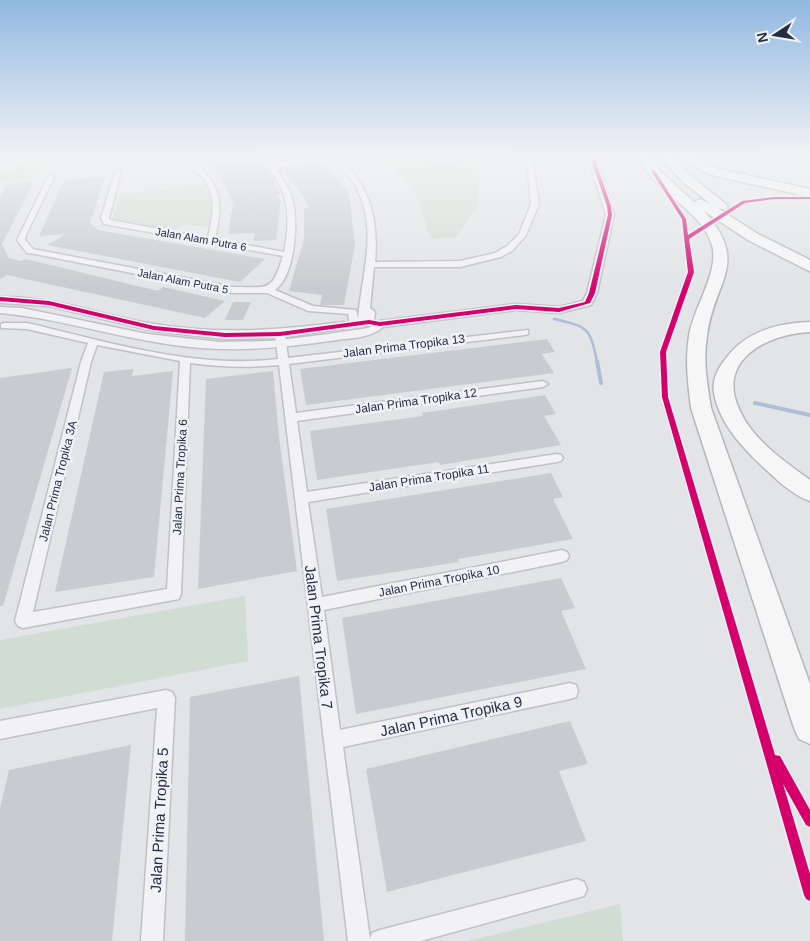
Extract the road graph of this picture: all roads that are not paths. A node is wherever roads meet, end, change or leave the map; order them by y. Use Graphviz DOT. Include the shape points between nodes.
graph roads {
  1 [pos="39,201"];
  2 [pos="110,201"];
  3 [pos="217,201"];
  4 [pos="290,201"];
  5 [pos="366,201"];
  6 [pos="535,201"];
  7 [pos="608,201"];
  8 [pos="685,201"];
  9 [pos="698,201"];
  10 [pos="714,201"];
  11 [pos="210,241"];
  12 [pos="288,255"];
  13 [pos="810,256"];
  14 [pos="371,265"];
  15 [pos="810,266"];
  16 [pos="268,290"];
  17 [pos="0,300"];
  18 [pos="0,310"];
  19 [pos="13,313"];
  20 [pos="366,323"];
  21 [pos="810,327"];
  22 [pos="2,330"];
  23 [pos="525,332"];
  24 [pos="280,340"];
  25 [pos="93,342"];
  26 [pos="185,361"];
  27 [pos="283,362"];
  28 [pos="543,384"];
  29 [pos="290,418"];
  30 [pos="557,458"];
  31 [pos="810,492"];
  32 [pos="301,498"];
  33 [pos="562,556"];
  34 [pos="174,594"];
  35 [pos="315,605"];
  36 [pos="570,691"];
  37 [pos="810,728"];
  38 [pos="0,730"];
  39 [pos="333,740"];
  40 [pos="577,889"];
  41 [pos="152,941"];
  42 [pos="359,941"];
  43 [pos="380,941"];
  1 -- 16 [label="street, Jalan Alam Putra 5" via="22,235 30,251 224,289"];
  2 -- 11 [label="street, Jalan Alam Putra 6" via="105,218 107,222"];
  3 -- 11 [label="street"];
  4 -- 12 [label="street" via="292,237"];
  5 -- 14 [label="street" via="372,239"];
  6 -- 14 [label="street" via="522,235 498,255 460,264"];
  7 -- 20 [label="street" via="610,215 587,302 559,310 516,306"];
  8 -- 37 [label="highway" via="705,219 717,236 722,259 698,334 695,369 702,408"];
  9 -- 15 [label="highway" via="753,237"];
  10 -- 13 [label="highway"];
  11 -- 12 [label="street, Jalan Alam Putra 6"];
  12 -- 16 [label="street" via="277,284"];
  14 -- 20 [label="street" via="363,311"];
  16 -- 20 [label="street" via="311,309 350,310"];
  17 -- 24 [label="street" via="49,303 154,328"];
  18 -- 19 [label="street"];
  19 -- 22 [label="street"];
  19 -- 24 [label="street" via="64,317 171,342 219,346"];
  20 -- 24 [label="street"];
  20 -- 24 [label="street" via="372,331"];
  21 -- 31 [label="highway" via="780,331 744,347 731,360 723,383 726,405 741,432 770,463"];
  22 -- 25 [label="street, Jalan Prima Tropika 13" via="27,326"];
  23 -- 27 [label="street, Jalan Prima Tropika 13"];
  24 -- 27 [label="street, Jalan Prima Tropika 7"];
  25 -- 26 [label="street, Jalan Prima Tropika 13"];
  25 -- 34 [label="street, Jalan Prima Tropika 3A" via="23,621"];
  26 -- 27 [label="street, Jalan Prima Tropika 13" via="232,364"];
  26 -- 34 [label="street, Jalan Prima Tropika 6"];
  27 -- 29 [label="street, Jalan Prima Tropika 7"];
  28 -- 29 [label="street, Jalan Prima Tropika 12"];
  29 -- 32 [label="street, Jalan Prima Tropika 7"];
  30 -- 32 [label="street, Jalan Prima Tropika 11"];
  32 -- 35 [label="street, Jalan Prima Tropika 7"];
  33 -- 35 [label="street, Jalan Prima Tropika 10"];
  35 -- 39 [label="street, Jalan Prima Tropika 7"];
  36 -- 39 [label="street, Jalan Prima Tropika 9"];
  38 -- 41 [label="street, Jalan Prima Tropika 5" via="166,698"];
  39 -- 42 [label="street, Jalan Prima Tropika 7"];
  40 -- 43 [label="street"];
}
